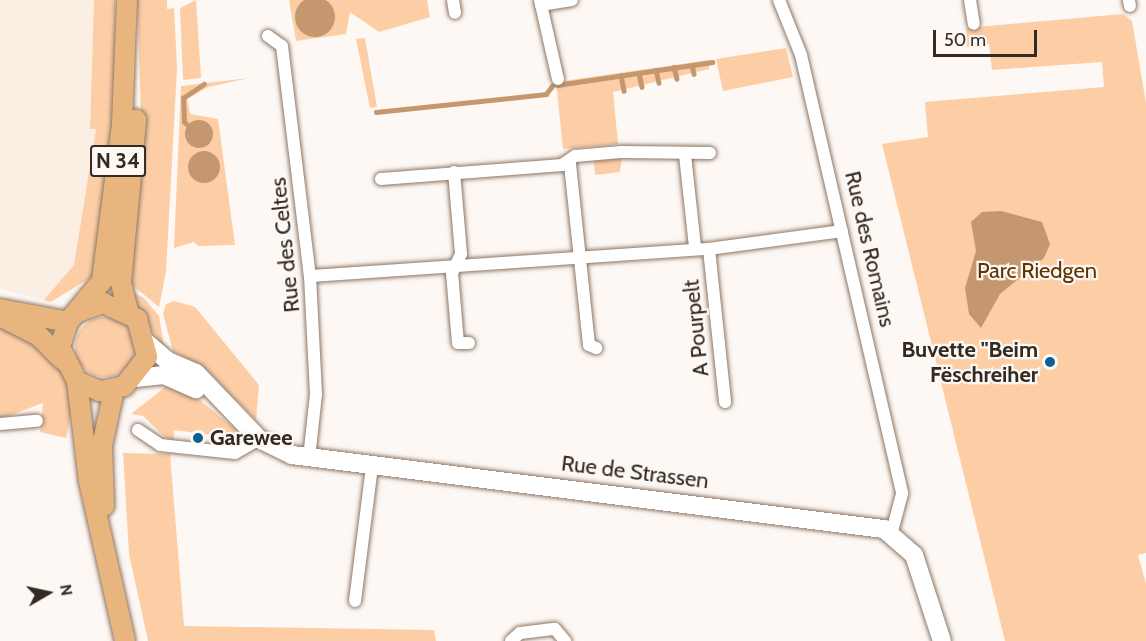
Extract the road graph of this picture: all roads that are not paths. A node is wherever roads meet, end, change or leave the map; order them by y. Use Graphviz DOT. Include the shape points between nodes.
graph roads {
  1 [pos="127,0"];
  2 [pos="453,0"];
  3 [pos="572,0"];
  4 [pos="779,0"];
  5 [pos="970,0"];
  6 [pos="541,3"];
  7 [pos="455,13"];
  8 [pos="974,24"];
  9 [pos="268,36"];
  10 [pos="558,79"];
  11 [pos="710,153"];
  12 [pos="685,156"];
  13 [pos="570,164"];
  14 [pos="453,172"];
  15 [pos="381,179"];
  16 [pos="842,231"];
  17 [pos="695,247"];
  18 [pos="709,249"];
  19 [pos="580,256"];
  20 [pos="456,264"];
  21 [pos="310,276"];
  22 [pos="0,309"];
  23 [pos="128,311"];
  24 [pos="0,316"];
  25 [pos="73,317"];
  26 [pos="147,343"];
  27 [pos="469,343"];
  28 [pos="596,348"];
  29 [pos="62,359"];
  30 [pos="135,378"];
  31 [pos="76,381"];
  32 [pos="114,390"];
  33 [pos="725,402"];
  34 [pos="230,412"];
  35 [pos="37,421"];
  36 [pos="0,424"];
  37 [pos="138,430"];
  38 [pos="259,439"];
  39 [pos="309,458"];
  40 [pos="372,466"];
  41 [pos="892,532"];
  42 [pos="110,568"];
  43 [pos="355,601"];
  44 [pos="125,641"];
  45 [pos="511,641"];
  46 [pos="565,641"];
  47 [pos="942,641"];
  1 -- 23 [label="main road, N 34" via="138,51 121,283"];
  1 -- 25 [label="main road, N 34" via="123,124 102,281"];
  2 -- 7 [label="street"];
  3 -- 6 [label="street"];
  4 -- 16 [label="street, Rue des Romains" via="801,55"];
  5 -- 8 [label="street"];
  6 -- 10 [label="street"];
  9 -- 21 [label="street, Rue des Celtes" via="282,46"];
  11 -- 12 [label="street"];
  12 -- 13 [label="street" via="685,150 621,152 575,156"];
  12 -- 17 [label="street, A Pourpelt"];
  13 -- 14 [label="street"];
  13 -- 19 [label="street"];
  14 -- 15 [label="street"];
  14 -- 20 [label="street" via="461,254"];
  16 -- 18 [label="street, A Pourpelt"];
  16 -- 41 [label="street, Rue des Romains" via="902,494"];
  17 -- 18 [label="street, A Pourpelt"];
  17 -- 19 [label="street, A Pourpelt"];
  18 -- 33 [label="street, A Pourpelt"];
  19 -- 20 [label="street, A Pourpelt"];
  19 -- 28 [label="street" via="589,345"];
  20 -- 21 [label="street, A Pourpelt"];
  20 -- 27 [label="street" via="452,273 458,343"];
  21 -- 39 [label="street, Rue des Celtes" via="316,394"];
  22 -- 25 [label="main road"];
  23 -- 25 [label="main road" via="103,303"];
  23 -- 26 [label="main road, N 34"];
  24 -- 29 [label="main road" via="39,336"];
  25 -- 29 [label="main road, N 34"];
  26 -- 30 [label="main road"];
  26 -- 34 [label="main road, Rue de Strassen" via="168,361 196,373"];
  29 -- 31 [label="main road"];
  30 -- 32 [label="main road"];
  30 -- 34 [label="main road, Rue de Strassen" via="164,375 183,380"];
  31 -- 32 [label="main road"];
  31 -- 42 [label="main road" via="89,482"];
  32 -- 42 [label="main road" via="102,446"];
  34 -- 38 [label="main road, Rue de Strassen"];
  35 -- 36 [label="street"];
  37 -- 38 [label="street" via="160,445 235,453"];
  38 -- 39 [label="main road, Rue de Strassen"];
  39 -- 40 [label="main road, Rue de Strassen"];
  40 -- 41 [label="main road, Rue de Strassen"];
  40 -- 43 [label="street"];
  41 -- 47 [label="main road" via="922,571"];
  42 -- 44 [label="main road"];
  45 -- 46 [label="street" via="520,633 555,629"];
}
